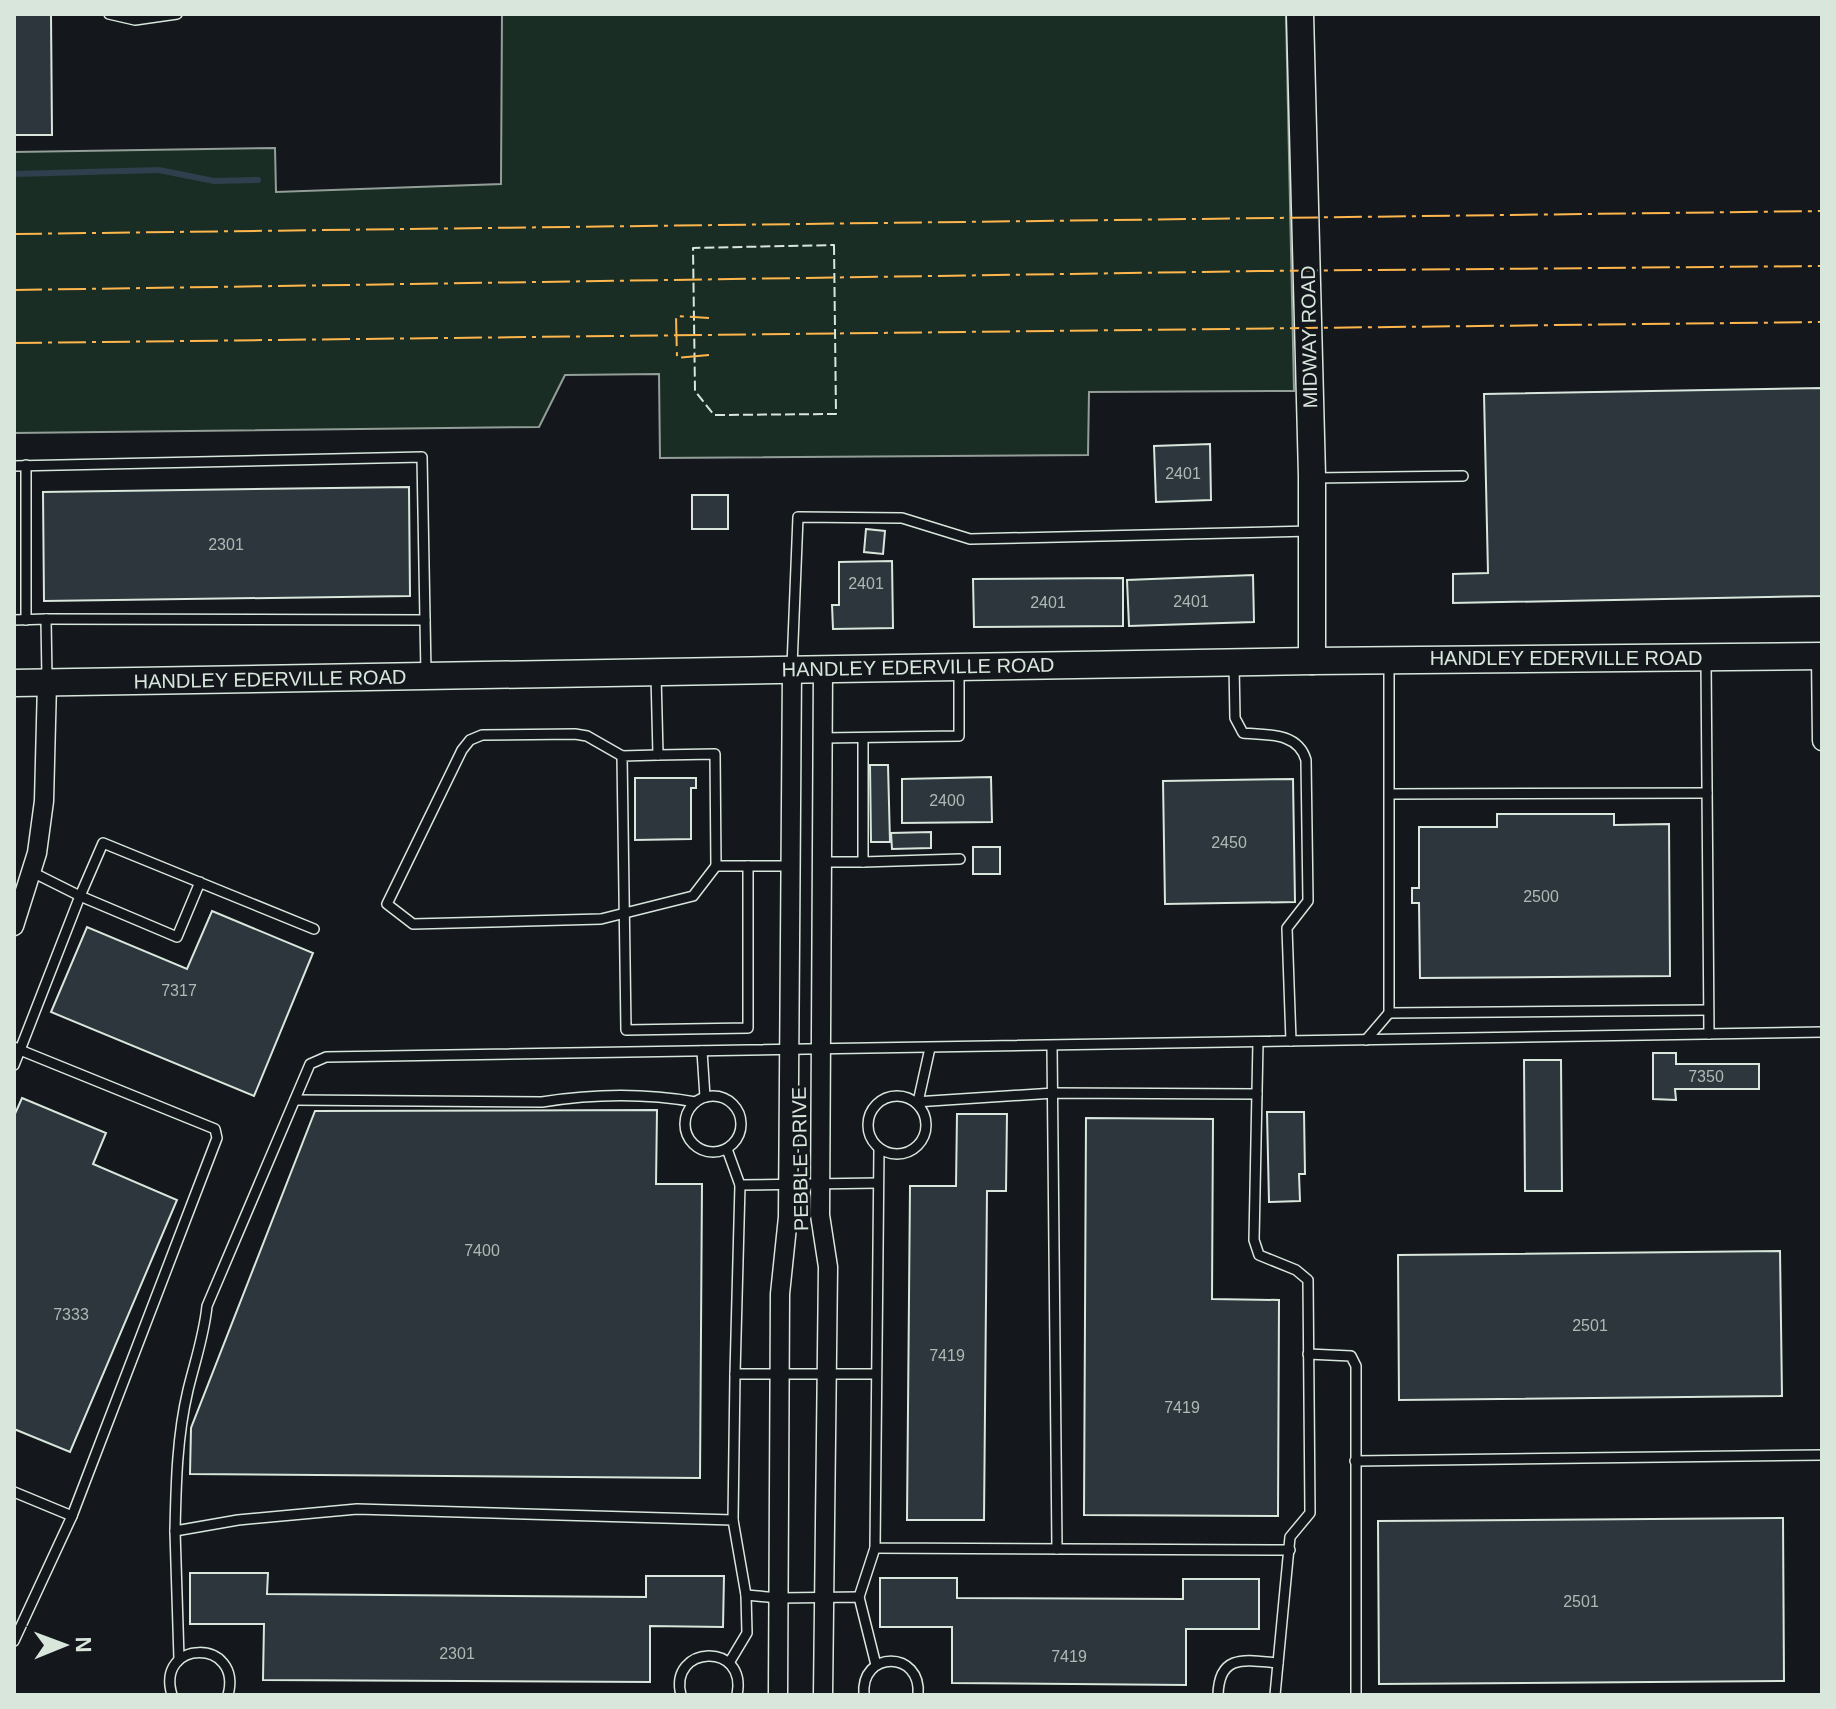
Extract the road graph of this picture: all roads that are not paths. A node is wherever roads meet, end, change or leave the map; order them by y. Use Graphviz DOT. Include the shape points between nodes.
graph roads {
  1 [pos="109,14"];
  2 [pos="177,14"];
  3 [pos="1300,14"];
  4 [pos="26,465"];
  5 [pos="14,466"];
  6 [pos="1463,476"];
  7 [pos="1312,478"];
  8 [pos="1312,531"];
  9 [pos="46,619"];
  10 [pos="14,620"];
  11 [pos="26,620"];
  12 [pos="425,620"];
  13 [pos="1822,656"];
  14 [pos="1706,657"];
  15 [pos="1389,660"];
  16 [pos="1312,661"];
  17 [pos="1234,662"];
  18 [pos="959,667"];
  19 [pos="792,669"];
  20 [pos="823,669"];
  21 [pos="656,672"];
  22 [pos="426,676"];
  23 [pos="14,683"];
  24 [pos="47,683"];
  25 [pos="823,738"];
  26 [pos="863,738"];
  27 [pos="1822,741"];
  28 [pos="658,755"];
  29 [pos="622,756"];
  30 [pos="1707,793"];
  31 [pos="823,794"];
  32 [pos="1390,794"];
  33 [pos="790,795"];
  34 [pos="960,859"];
  35 [pos="822,862"];
  36 [pos="863,862"];
  37 [pos="716,866"];
  38 [pos="748,866"];
  39 [pos="790,866"];
  40 [pos="32,872"];
  41 [pos="200,882"];
  42 [pos="80,896"];
  43 [pos="822,904"];
  44 [pos="790,905"];
  45 [pos="624,914"];
  46 [pos="14,926"];
  47 [pos="314,929"];
  48 [pos="1708,1010"];
  49 [pos="1389,1013"];
  50 [pos="1822,1032"];
  51 [pos="1709,1034"];
  52 [pos="1366,1040"];
  53 [pos="1291,1041"];
  54 [pos="1258,1042"];
  55 [pos="1052,1046"];
  56 [pos="17,1048"];
  57 [pos="930,1048"];
  58 [pos="789,1049"];
  59 [pos="821,1050"];
  60 [pos="702,1051"];
  61 [pos="14,1065"];
  62 [pos="1054,1093"];
  63 [pos="1257,1094"];
  64 [pos="700,1099"];
  65 [pos="295,1100"];
  66 [pos="917,1102"];
  67 [pos="727,1149"];
  68 [pos="879,1149"];
  69 [pos="878,1183"];
  70 [pos="740,1185"];
  71 [pos="788,1185"];
  72 [pos="820,1185"];
  73 [pos="1308,1354"];
  74 [pos="735,1374"];
  75 [pos="876,1374"];
  76 [pos="779,1375"];
  77 [pos="827,1375"];
  78 [pos="1822,1455"];
  79 [pos="1355,1461"];
  80 [pos="14,1492"];
  81 [pos="72,1516"];
  82 [pos="733,1520"];
  83 [pos="175,1531"];
  84 [pos="875,1548"];
  85 [pos="1057,1549"];
  86 [pos="1290,1550"];
  87 [pos="746,1595"];
  88 [pos="824,1597"];
  89 [pos="859,1597"];
  90 [pos="779,1598"];
  91 [pos="14,1641"];
  92 [pos="179,1659"];
  93 [pos="729,1663"];
  94 [pos="1278,1663"];
  95 [pos="876,1665"];
  96 [pos="172,1695"];
  97 [pos="228,1695"];
  98 [pos="681,1695"];
  99 [pos="737,1695"];
  100 [pos="778,1695"];
  101 [pos="823,1695"];
  102 [pos="864,1695"];
  103 [pos="918,1695"];
  104 [pos="1218,1695"];
  105 [pos="1275,1695"];
  106 [pos="1356,1695"];
  1 -- 2 [label="lane" via="135,20"];
  3 -- 7 [label="main road, MIDWAY ROAD"];
  4 -- 5 [label="lane"];
  4 -- 11 [label="lane"];
  4 -- 12 [label="lane" via="422,457"];
  6 -- 7 [label="lane"];
  7 -- 8 [label="main road, MIDWAY ROAD"];
  8 -- 16 [label="main road, MIDWAY ROAD"];
  8 -- 19 [label="lane" via="970,539 902,518 798,517"];
  9 -- 11 [label="lane"];
  9 -- 12 [label="lane"];
  9 -- 24 [label="lane"];
  10 -- 11 [label="lane"];
  12 -- 22 [label="lane"];
  13 -- 14 [label="main road, HANDLEY EDERVILLE ROAD"];
  13 -- 27 [label="street"];
  14 -- 15 [label="main road, HANDLEY EDERVILLE ROAD"];
  14 -- 30 [label="lane"];
  15 -- 16 [label="main road, HANDLEY EDERVILLE ROAD"];
  15 -- 32 [label="lane"];
  16 -- 17 [label="main road, HANDLEY EDERVILLE ROAD"];
  17 -- 18 [label="main road, HANDLEY EDERVILLE ROAD"];
  17 -- 53 [label="lane" via="1235,718 1243,733 1287,737 1303,748 1306,760 1308,901 1287,928"];
  18 -- 20 [label="main road, HANDLEY EDERVILLE ROAD"];
  18 -- 26 [label="lane" via="959,736"];
  19 -- 20 [label="main road, HANDLEY EDERVILLE ROAD"];
  19 -- 21 [label="main road, HANDLEY EDERVILLE ROAD"];
  19 -- 33 [label="street, PEBBLE DRIVE"];
  20 -- 25 [label="street, PEBBLE DRIVE"];
  21 -- 22 [label="main road, HANDLEY EDERVILLE ROAD"];
  21 -- 28 [label="lane"];
  22 -- 24 [label="main road, HANDLEY EDERVILLE ROAD"];
  23 -- 24 [label="main road, HANDLEY EDERVILLE ROAD"];
  24 -- 40 [label="street" via="44,801"];
  25 -- 26 [label="lane"];
  25 -- 31 [label="street, PEBBLE DRIVE"];
  26 -- 36 [label="lane"];
  28 -- 29 [label="lane"];
  28 -- 37 [label="lane" via="715,754"];
  29 -- 45 [label="lane"];
  29 -- 45 [label="lane" via="575,734 482,735 470,740 387,904 413,924"];
  30 -- 32 [label="lane"];
  30 -- 48 [label="lane"];
  31 -- 33 [label="street"];
  31 -- 35 [label="street, PEBBLE DRIVE"];
  32 -- 49 [label="lane"];
  33 -- 39 [label="street, PEBBLE DRIVE"];
  34 -- 36 [label="lane"];
  35 -- 36 [label="lane"];
  35 -- 43 [label="street, PEBBLE DRIVE"];
  37 -- 38 [label="lane"];
  37 -- 45 [label="lane" via="693,896"];
  38 -- 39 [label="lane"];
  38 -- 45 [label="lane" via="748,1028 626,1030"];
  39 -- 44 [label="street, PEBBLE DRIVE"];
  40 -- 42 [label="lane"];
  40 -- 46 [label="street"];
  41 -- 42 [label="lane" via="103,843"];
  41 -- 42 [label="lane" via="177,937"];
  41 -- 47 [label="lane"];
  42 -- 56 [label="lane"];
  43 -- 44 [label="street"];
  43 -- 59 [label="street, PEBBLE DRIVE"];
  44 -- 58 [label="street, PEBBLE DRIVE"];
  48 -- 49 [label="lane"];
  48 -- 51 [label="lane"];
  49 -- 52 [label="lane"];
  50 -- 51 [label="lane"];
  51 -- 52 [label="lane"];
  52 -- 53 [label="lane"];
  53 -- 54 [label="lane"];
  54 -- 55 [label="lane"];
  54 -- 63 [label="lane"];
  55 -- 57 [label="lane"];
  55 -- 62 [label="lane"];
  56 -- 61 [label="lane"];
  56 -- 81 [label="lane" via="215,1129 217,1138"];
  57 -- 59 [label="lane"];
  57 -- 66 [label="lane"];
  58 -- 59 [label="lane"];
  58 -- 60 [label="lane"];
  58 -- 71 [label="street, PEBBLE DRIVE"];
  59 -- 72 [label="street, PEBBLE DRIVE"];
  60 -- 64 [label="lane"];
  60 -- 65 [label="lane" via="326,1057 310,1064"];
  62 -- 63 [label="lane"];
  62 -- 66 [label="lane"];
  62 -- 85 [label="lane"];
  63 -- 73 [label="lane" via="1254,1240 1259,1255 1308,1280"];
  64 -- 65 [label="lane"];
  64 -- 67 [label="lane" via="723,1097 740,1117 739,1135"];
  64 -- 67 [label="lane" via="686,1114 689,1140 711,1153"];
  65 -- 83 [label="lane" via="207,1306 176,1464"];
  66 -- 68 [label="lane" via="926,1126 920,1143 897,1155"];
  66 -- 68 [label="lane" via="888,1097 873,1107 869,1134"];
  67 -- 70 [label="lane"];
  68 -- 69 [label="lane"];
  69 -- 72 [label="lane"];
  69 -- 75 [label="lane"];
  70 -- 71 [label="lane"];
  70 -- 74 [label="lane"];
  71 -- 72 [label="lane"];
  71 -- 76 [label="street, PEBBLE DRIVE"];
  72 -- 77 [label="street, PEBBLE DRIVE" via="828,1267"];
  73 -- 79 [label="lane" via="1351,1356 1356,1366"];
  73 -- 86 [label="lane" via="1310,1513 1290,1537"];
  74 -- 76 [label="lane"];
  74 -- 82 [label="lane"];
  75 -- 77 [label="lane"];
  75 -- 84 [label="lane"];
  76 -- 77 [label="lane"];
  76 -- 90 [label="street, PEBBLE DRIVE"];
  77 -- 88 [label="street, PEBBLE DRIVE"];
  78 -- 79 [label="lane"];
  79 -- 106 [label="lane"];
  80 -- 81 [label="lane"];
  81 -- 91 [label="lane"];
  82 -- 83 [label="lane" via="357,1509"];
  82 -- 87 [label="lane"];
  83 -- 92 [label="lane"];
  84 -- 85 [label="lane"];
  84 -- 89 [label="lane"];
  85 -- 86 [label="lane"];
  86 -- 94 [label="lane"];
  87 -- 90 [label="lane"];
  87 -- 93 [label="lane" via="747,1633"];
  88 -- 89 [label="lane"];
  88 -- 90 [label="lane"];
  88 -- 101 [label="street, PEBBLE DRIVE"];
  89 -- 95 [label="lane"];
  90 -- 100 [label="street, PEBBLE DRIVE"];
  92 -- 96 [label="lane" via="169,1676"];
  92 -- 97 [label="lane" via="198,1652 218,1658 229,1675"];
  93 -- 98 [label="lane" via="707,1655 690,1662 680,1679"];
  93 -- 99 [label="lane" via="738,1676"];
  94 -- 104 [label="lane" via="1232,1664 1219,1677"];
  94 -- 105 [label="lane"];
  95 -- 102 [label="lane" via="865,1679"];
  95 -- 103 [label="lane" via="893,1661 909,1667 919,1684"];
}
